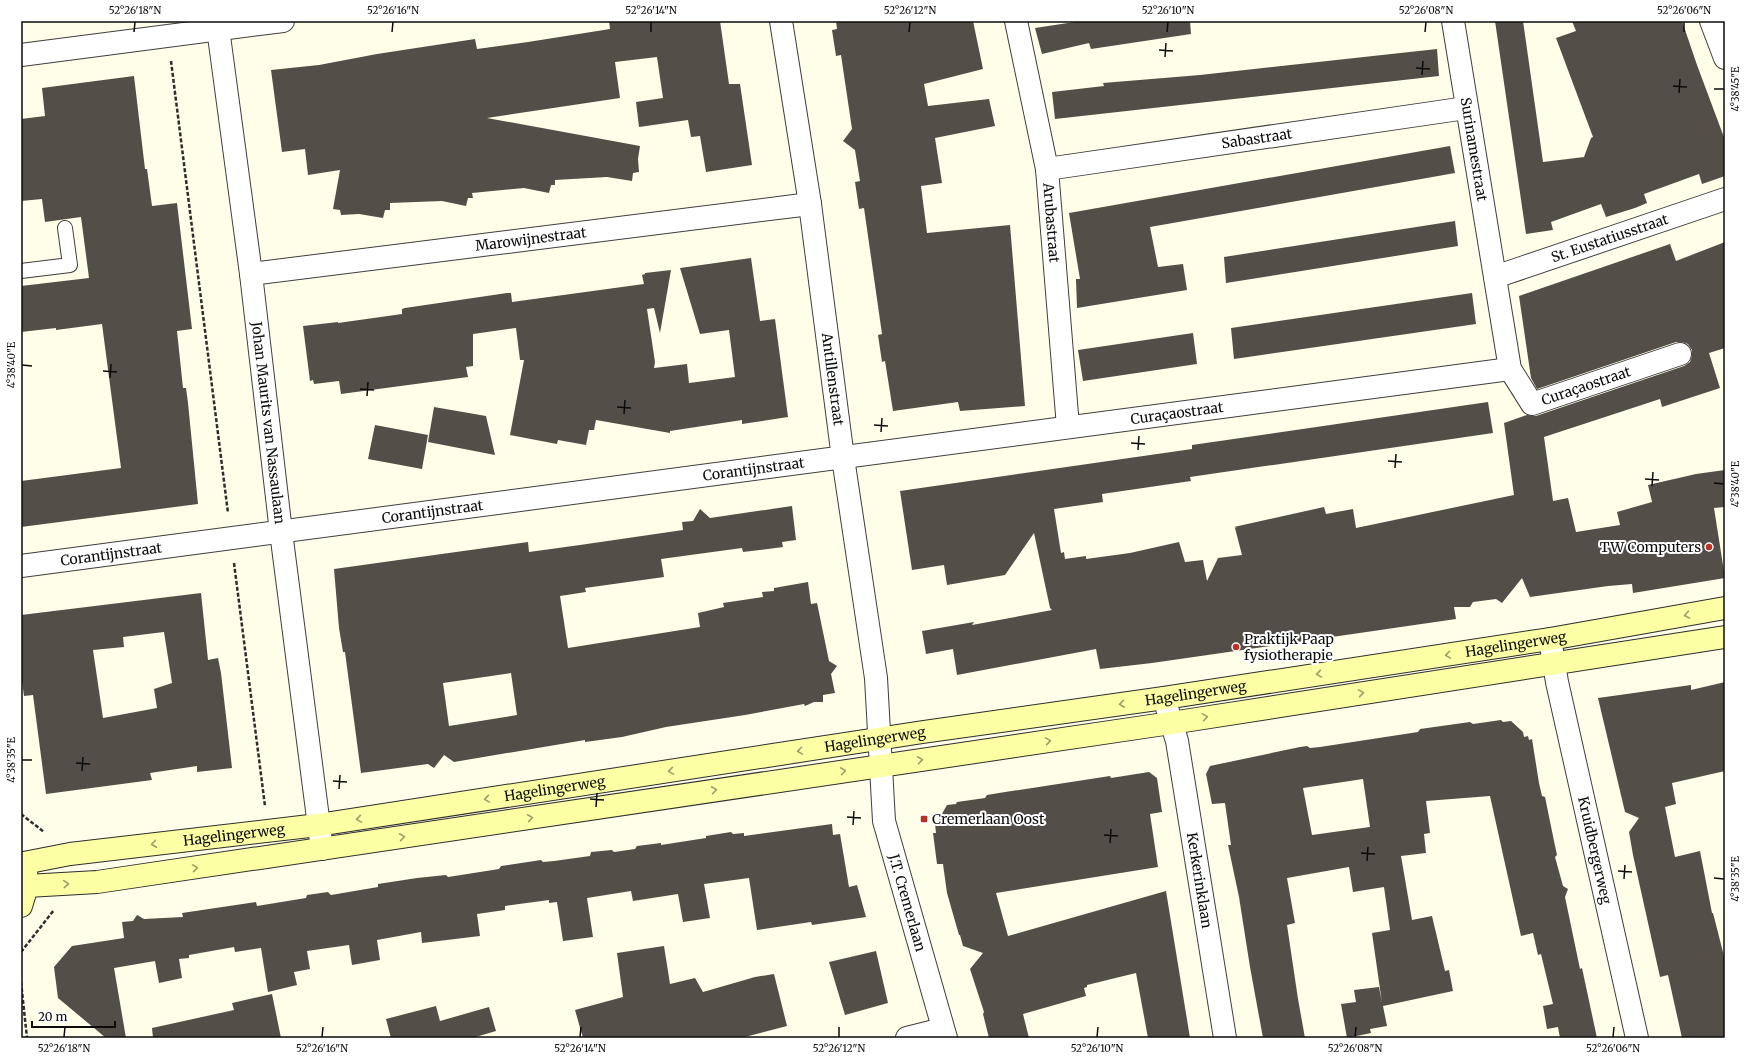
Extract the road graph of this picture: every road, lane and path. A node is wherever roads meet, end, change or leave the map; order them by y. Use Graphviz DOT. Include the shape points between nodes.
graph roads {
  1 [pos="283,21"];
  2 [pos="781,21"];
  3 [pos="1016,21"];
  4 [pos="1453,21"];
  5 [pos="1711,21"];
  6 [pos="217,26"];
  7 [pos="167,37"];
  8 [pos="21,55"];
  9 [pos="1725,58"];
  10 [pos="1466,108"];
  11 [pos="1046,169"];
  12 [pos="1725,199"];
  13 [pos="810,204"];
  14 [pos="65,228"];
  15 [pos="21,271"];
  16 [pos="251,274"];
  17 [pos="1495,277"];
  18 [pos="1680,354"];
  19 [pos="1510,369"];
  20 [pos="1068,427"];
  21 [pos="843,458"];
  22 [pos="281,532"];
  23 [pos="231,538"];
  24 [pos="21,566"];
  25 [pos="1725,608"];
  26 [pos="1725,637"];
  27 [pos="1550,639"];
  28 [pos="1554,662"];
  29 [pos="1164,698"];
  30 [pos="1172,723"];
  31 [pos="880,739"];
  32 [pos="881,766"];
  33 [pos="265,807"];
  34 [pos="21,814"];
  35 [pos="318,825"];
  36 [pos="44,832"];
  37 [pos="322,849"];
  38 [pos="23,860"];
  39 [pos="24,896"];
  40 [pos="55,909"];
  41 [pos="21,952"];
  42 [pos="21,982"];
  43 [pos="944,1034"];
  44 [pos="27,1038"];
  45 [pos="908,1038"];
  46 [pos="1225,1038"];
  47 [pos="1637,1038"];
  1 -- 6 [label="street"];
  2 -- 13 [label="street, Antillenstraat"];
  3 -- 11 [label="street, Arubastraat"];
  4 -- 10 [label="street, Surinamestraat"];
  5 -- 9 [label="street"];
  6 -- 7 [label="street"];
  6 -- 16 [label="street, Johan Maurits van Nassaulaan"];
  7 -- 8 [label="street"];
  7 -- 23 [label="path"];
  10 -- 11 [label="street, Sabastraat"];
  10 -- 17 [label="street, Surinamestraat"];
  11 -- 20 [label="street, Arubastraat"];
  12 -- 17 [label="street, St. Eustatiusstraat"];
  13 -- 16 [label="street, Marowijnestraat"];
  13 -- 21 [label="street, Antillenstraat"];
  14 -- 15 [label="lane" via="70,264"];
  16 -- 22 [label="street, Johan Maurits van Nassaulaan"];
  17 -- 19 [label="street, Curaçaostraat"];
  18 -- 19 [label="street, Curaçaostraat" via="1532,404"];
  19 -- 20 [label="street, Curaçaostraat"];
  20 -- 21 [label="street, Curaçaostraat"];
  21 -- 22 [label="street, Corantijnstraat"];
  21 -- 31 [label="street, Antillenstraat" via="876,678"];
  22 -- 23 [label="street, Corantijnstraat"];
  22 -- 35 [label="street, Johan Maurits van Nassaulaan"];
  23 -- 24 [label="street, Corantijnstraat"];
  23 -- 33 [label="path"];
  25 -- 27 [label="main road, Hagelingerweg, one-way"];
  26 -- 28 [label="main road, Hagelingerweg"];
  27 -- 28 [label="street, Kruidbergerweg"];
  27 -- 29 [label="main road, Hagelingerweg, one-way"];
  30 -- 28 [label="main road, Hagelingerweg, one-way"];
  28 -- 47 [label="street, Kruidbergerweg"];
  29 -- 30 [label="street, Kerkerinklaan"];
  29 -- 31 [label="main road, Hagelingerweg, one-way"];
  32 -- 30 [label="main road, Hagelingerweg, one-way"];
  30 -- 46 [label="street, Kerkerinklaan"];
  31 -- 32 [label="street, J.T. Cremerlaan"];
  31 -- 35 [label="main road, Hagelingerweg, one-way"];
  37 -- 32 [label="main road, Hagelingerweg, one-way"];
  32 -- 43 [label="street, J.T. Cremerlaan" via="884,821"];
  34 -- 36 [label="path"];
  35 -- 37 [label="street, Johan Maurits van Nassaulaan"];
  35 -- 38 [label="main road, Hagelingerweg, one-way"];
  39 -- 37 [label="main road, Hagelingerweg, one-way" via="97,882"];
  38 -- 39 [label="main road"];
  40 -- 41 [label="path"];
  42 -- 44 [label="path"];
  43 -- 45 [label="street"];
}
